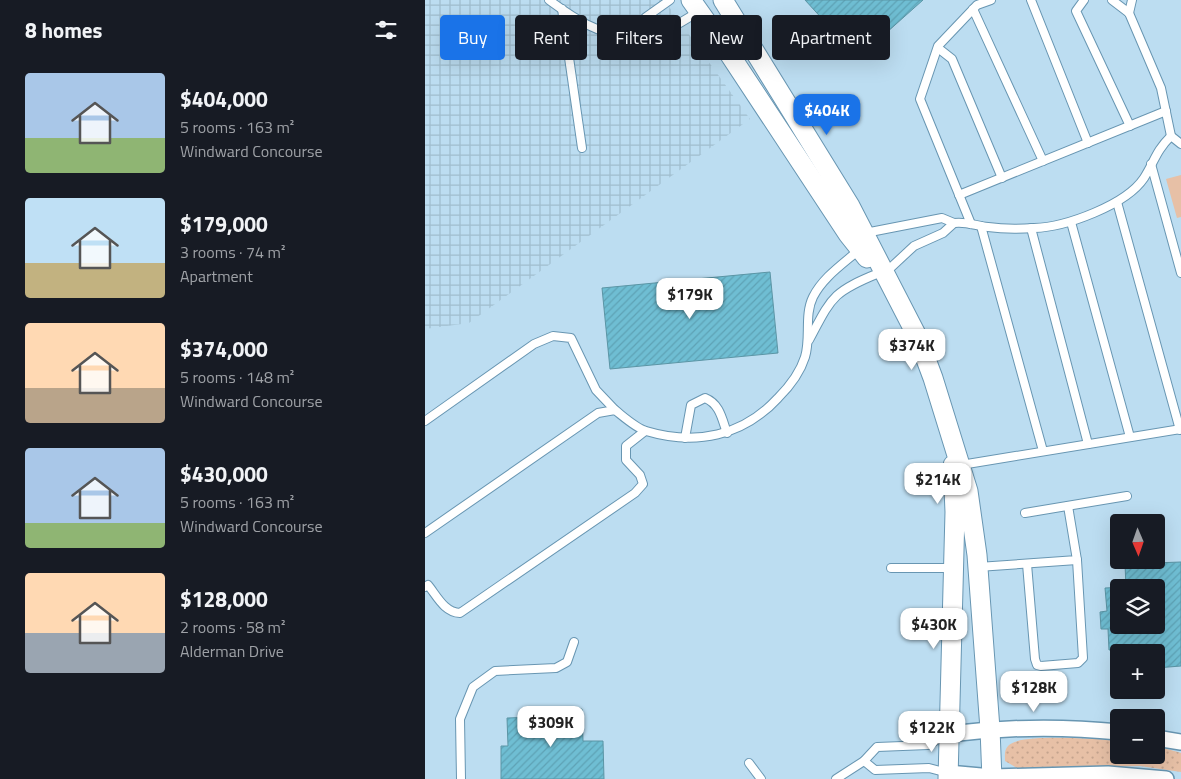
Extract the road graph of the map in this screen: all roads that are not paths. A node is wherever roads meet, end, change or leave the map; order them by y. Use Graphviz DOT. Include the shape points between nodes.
graph roads {
  1 [pos="549,0"];
  2 [pos="669,0"];
  3 [pos="991,0"];
  4 [pos="1031,0"];
  5 [pos="1084,0"];
  6 [pos="1112,0"];
  7 [pos="1133,0"];
  8 [pos="725,1"];
  9 [pos="695,6"];
  10 [pos="561,9"];
  11 [pos="973,9"];
  12 [pos="1129,13"];
  13 [pos="649,15"];
  14 [pos="681,19"];
  15 [pos="597,28"];
  16 [pos="938,48"];
  17 [pos="1166,111"];
  18 [pos="1130,126"];
  19 [pos="1171,136"];
  20 [pos="1088,143"];
  21 [pos="1181,144"];
  22 [pos="582,148"];
  23 [pos="1043,161"];
  24 [pos="1151,164"];
  25 [pos="1002,178"];
  26 [pos="959,196"];
  27 [pos="1117,202"];
  28 [pos="1071,222"];
  29 [pos="954,223"];
  30 [pos="971,224"];
  31 [pos="981,226"];
  32 [pos="1031,228"];
  33 [pos="862,241"];
  34 [pos="881,273"];
  35 [pos="1181,274"];
  36 [pos="807,344"];
  37 [pos="615,410"];
  38 [pos="425,421"];
  39 [pos="1180,430"];
  40 [pos="645,431"];
  41 [pos="727,433"];
  42 [pos="1130,437"];
  43 [pos="685,438"];
  44 [pos="951,442"];
  45 [pos="1088,444"];
  46 [pos="1043,451"];
  47 [pos="959,465"];
  48 [pos="1127,496"];
  49 [pos="1068,506"];
  50 [pos="1025,513"];
  51 [pos="425,533"];
  52 [pos="1077,560"];
  53 [pos="1027,564"];
  54 [pos="978,567"];
  55 [pos="891,568"];
  56 [pos="954,568"];
  57 [pos="425,587"];
  58 [pos="574,642"];
  59 [pos="990,729"];
  60 [pos="1110,731"];
  61 [pos="949,734"];
  62 [pos="1165,739"];
  63 [pos="1181,742"];
  64 [pos="864,761"];
  65 [pos="749,763"];
  66 [pos="948,776"];
  67 [pos="839,778"];
  68 [pos="992,778"];
  69 [pos="461,779"];
  70 [pos="761,779"];
  71 [pos="1167,779"];
  1 -- 10 [label="lane"];
  2 -- 13 [label="lane"];
  3 -- 11 [label="lane"];
  4 -- 20 [label="lane"];
  5 -- 18 [label="lane" via="1076,11"];
  6 -- 12 [label="lane"];
  7 -- 12 [label="lane"];
  8 -- 33 [label="street" via="769,72"];
  9 -- 14 [label="lane"];
  9 -- 33 [label="street"];
  10 -- 15 [label="lane"];
  10 -- 22 [label="lane"];
  11 -- 16 [label="lane"];
  11 -- 23 [label="lane"];
  12 -- 17 [label="lane" via="1161,88"];
  16 -- 25 [label="lane" via="952,58"];
  16 -- 26 [label="lane" via="920,99"];
  17 -- 18 [label="lane"];
  17 -- 19 [label="lane"];
  18 -- 20 [label="lane"];
  19 -- 21 [label="lane"];
  19 -- 24 [label="lane" via="1158,149"];
  20 -- 23 [label="lane"];
  23 -- 25 [label="lane"];
  24 -- 27 [label="lane" via="1144,179"];
  24 -- 35 [label="lane"];
  25 -- 26 [label="lane"];
  26 -- 30 [label="lane"];
  27 -- 28 [label="lane"];
  27 -- 39 [label="lane"];
  28 -- 32 [label="lane"];
  28 -- 42 [label="lane"];
  29 -- 30 [label="lane"];
  29 -- 33 [label="lane" via="942,218 881,232"];
  29 -- 34 [label="lane" via="943,233 914,246"];
  30 -- 31 [label="lane"];
  31 -- 32 [label="lane"];
  31 -- 46 [label="lane"];
  32 -- 45 [label="lane"];
  33 -- 34 [label="street"];
  33 -- 36 [label="lane" via="821,282 811,299"];
  34 -- 36 [label="lane" via="850,285 831,299"];
  34 -- 44 [label="street" via="917,338 933,378"];
  36 -- 41 [label="lane" via="797,376 785,392 767,411"];
  37 -- 38 [label="lane" via="596,390 571,338 553,336 534,344"];
  37 -- 40 [label="lane"];
  37 -- 51 [label="lane" via="598,413"];
  39 -- 42 [label="lane"];
  40 -- 43 [label="lane"];
  40 -- 57 [label="lane" via="626,446 626,460 640,475 643,484 635,493 460,613 446,608 428,585"];
  41 -- 43 [label="lane"];
  41 -- 43 [label="lane" via="719,409 713,401 705,398 691,405"];
  42 -- 45 [label="lane"];
  44 -- 47 [label="street"];
  44 -- 56 [label="street"];
  45 -- 46 [label="lane"];
  46 -- 47 [label="lane"];
  47 -- 54 [label="street" via="969,491"];
  48 -- 49 [label="lane"];
  49 -- 50 [label="lane"];
  49 -- 52 [label="lane"];
  52 -- 53 [label="lane"];
  52 -- 53 [label="lane" via="1083,658 1078,663 1041,666 1035,659"];
  53 -- 54 [label="lane"];
  54 -- 59 [label="street"];
  55 -- 56 [label="lane"];
  56 -- 61 [label="street"];
  58 -- 69 [label="lane" via="567,662 556,668 495,671 473,687 460,719"];
  59 -- 60 [label="street" via="1084,728"];
  59 -- 61 [label="street"];
  59 -- 68 [label="street"];
  61 -- 64 [label="lane" via="928,745 877,747"];
  61 -- 66 [label="street"];
  62 -- 63 [label="street"];
  64 -- 66 [label="lane" via="875,770 929,768"];
  64 -- 67 [label="lane"];
  65 -- 70 [label="lane"];
  66 -- 68 [label="street"];
  68 -- 71 [label="street" via="1109,774"];
}
